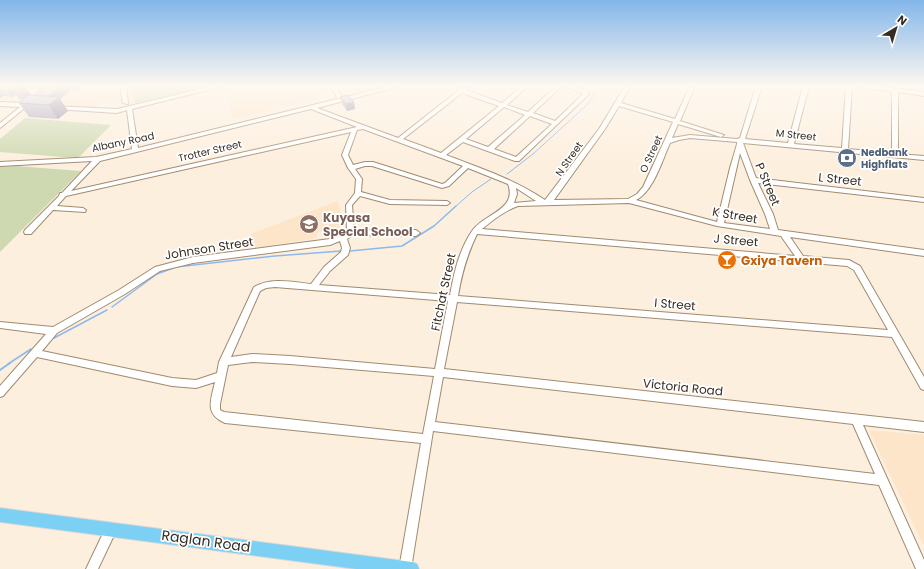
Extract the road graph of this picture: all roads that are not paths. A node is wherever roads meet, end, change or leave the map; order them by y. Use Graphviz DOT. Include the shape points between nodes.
graph roads {
  1 [pos="17,113"];
  2 [pos="128,113"];
  3 [pos="283,113"];
  4 [pos="326,113"];
  5 [pos="434,113"];
  6 [pos="494,113"];
  7 [pos="523,113"];
  8 [pos="566,113"];
  9 [pos="613,113"];
  10 [pos="646,113"];
  11 [pos="681,113"];
  12 [pos="749,113"];
  13 [pos="799,113"];
  14 [pos="847,113"];
  15 [pos="895,113"];
  16 [pos="528,114"];
  17 [pos="677,122"];
  18 [pos="555,123"];
  19 [pos="0,126"];
  20 [pos="359,128"];
  21 [pos="399,140"];
  22 [pos="462,140"];
  23 [pos="739,141"];
  24 [pos="668,142"];
  25 [pos="791,145"];
  26 [pos="135,148"];
  27 [pos="489,150"];
  28 [pos="845,150"];
  29 [pos="104,154"];
  30 [pos="442,156"];
  31 [pos="895,156"];
  32 [pos="924,158"];
  33 [pos="85,159"];
  34 [pos="99,159"];
  35 [pos="0,164"];
  36 [pos="467,165"];
  37 [pos="351,168"];
  38 [pos="753,180"];
  39 [pos="510,182"];
  40 [pos="358,193"];
  41 [pos="62,195"];
  42 [pos="924,200"];
  43 [pos="629,201"];
  44 [pos="546,202"];
  45 [pos="447,203"];
  46 [pos="508,207"];
  47 [pos="52,208"];
  48 [pos="83,210"];
  49 [pos="720,224"];
  50 [pos="475,231"];
  51 [pos="28,232"];
  52 [pos="351,232"];
  53 [pos="416,233"];
  54 [pos="776,233"];
  55 [pos="784,234"];
  56 [pos="343,238"];
  57 [pos="924,253"];
  58 [pos="800,257"];
  59 [pos="313,287"];
  60 [pos="453,298"];
  61 [pos="0,325"];
  62 [pos="54,331"];
  63 [pos="895,334"];
  64 [pos="35,353"];
  65 [pos="224,362"];
  66 [pos="440,373"];
  67 [pos="221,376"];
  68 [pos="924,386"];
  69 [pos="0,393"];
  70 [pos="856,420"];
  71 [pos="429,426"];
  72 [pos="924,427"];
  73 [pos="427,438"];
  74 [pos="882,480"];
  75 [pos="0,515"];
  76 [pos="117,530"];
  77 [pos="92,569"];
  78 [pos="407,569"];
  79 [pos="922,569"];
  1 -- 19 [label="street"];
  2 -- 26 [label="street"];
  3 -- 26 [label="street, Albany Road"];
  4 -- 20 [label="street"];
  5 -- 21 [label="street"];
  6 -- 22 [label="street"];
  7 -- 16 [label="street"];
  8 -- 18 [label="street"];
  9 -- 44 [label="street, N Street"];
  10 -- 17 [label="street"];
  11 -- 17 [label="street, O Street"];
  12 -- 23 [label="street"];
  13 -- 25 [label="street"];
  14 -- 28 [label="street"];
  15 -- 31 [label="street"];
  16 -- 18 [label="street"];
  16 -- 27 [label="street"];
  17 -- 23 [label="street"];
  17 -- 24 [label="street, O Street"];
  18 -- 27 [label="street" via="517,160"];
  20 -- 21 [label="street"];
  20 -- 37 [label="street" via="345,155"];
  20 -- 41 [label="street, Trotter Street"];
  21 -- 30 [label="street"];
  22 -- 27 [label="street"];
  22 -- 30 [label="street"];
  23 -- 24 [label="street, M Street" via="683,137"];
  23 -- 25 [label="street, M Street"];
  23 -- 38 [label="street, P Street"];
  23 -- 49 [label="street"];
  24 -- 43 [label="street, O Street" via="646,188 639,196"];
  25 -- 28 [label="street, M Street"];
  26 -- 29 [label="street, Albany Road"];
  26 -- 34 [label="street, Albany Road"];
  28 -- 31 [label="street, M Street"];
  29 -- 33 [label="street, Albany Road"];
  29 -- 34 [label="street"];
  30 -- 36 [label="street"];
  31 -- 32 [label="street, M Street"];
  33 -- 34 [label="street, Albany Road"];
  33 -- 35 [label="street, Albany Road"];
  34 -- 41 [label="street"];
  36 -- 37 [label="street" via="447,185 442,186 373,164"];
  36 -- 39 [label="street"];
  37 -- 40 [label="street" via="359,179"];
  38 -- 42 [label="street, L Street"];
  38 -- 54 [label="street, P Street"];
  39 -- 44 [label="street"];
  39 -- 46 [label="street" via="514,189 514,197"];
  40 -- 45 [label="street" via="390,202"];
  40 -- 52 [label="street" via="349,205"];
  41 -- 47 [label="street"];
  43 -- 44 [label="street, K Street"];
  43 -- 49 [label="street, K Street"];
  44 -- 46 [label="street, Fitchat Street"];
  46 -- 50 [label="street, Fitchat Street"];
  47 -- 48 [label="street"];
  47 -- 51 [label="street"];
  49 -- 54 [label="street, K Street"];
  50 -- 58 [label="street, J Street"];
  50 -- 60 [label="street, Fitchat Street" via="464,253"];
  52 -- 53 [label="street"];
  52 -- 56 [label="street, Johnson Street"];
  54 -- 55 [label="street, K Street"];
  55 -- 57 [label="street, K Street"];
  55 -- 58 [label="street"];
  56 -- 59 [label="street" via="345,252"];
  56 -- 62 [label="street, Johnson Street" via="330,242 171,264 147,274 122,292"];
  58 -- 63 [label="street, J Street" via="843,261 854,265"];
  59 -- 60 [label="street, I Street"];
  59 -- 65 [label="street, I Street" via="269,284 257,289"];
  60 -- 63 [label="street, I Street"];
  60 -- 66 [label="street, Fitchat Street"];
  61 -- 62 [label="street"];
  62 -- 64 [label="street, Johnson Street"];
  63 -- 68 [label="street, J Street"];
  64 -- 67 [label="street" via="172,382 196,384"];
  64 -- 69 [label="street, Johnson Street"];
  65 -- 66 [label="street, Victoria Road" via="252,358"];
  65 -- 67 [label="street, I Street"];
  66 -- 70 [label="street, Victoria Road"];
  66 -- 71 [label="street, Fitchat Street"];
  67 -- 73 [label="street, I Street" via="214,409 218,415 225,418"];
  70 -- 72 [label="street, Victoria Road"];
  70 -- 74 [label="street"];
  71 -- 73 [label="street, Fitchat Street"];
  71 -- 74 [label="street"];
  73 -- 78 [label="street, Fitchat Street"];
  74 -- 79 [label="street"];
  75 -- 76 [label="main road, Raglan Road"];
  76 -- 77 [label="street"];
  76 -- 78 [label="main road, Raglan Road"];
}
